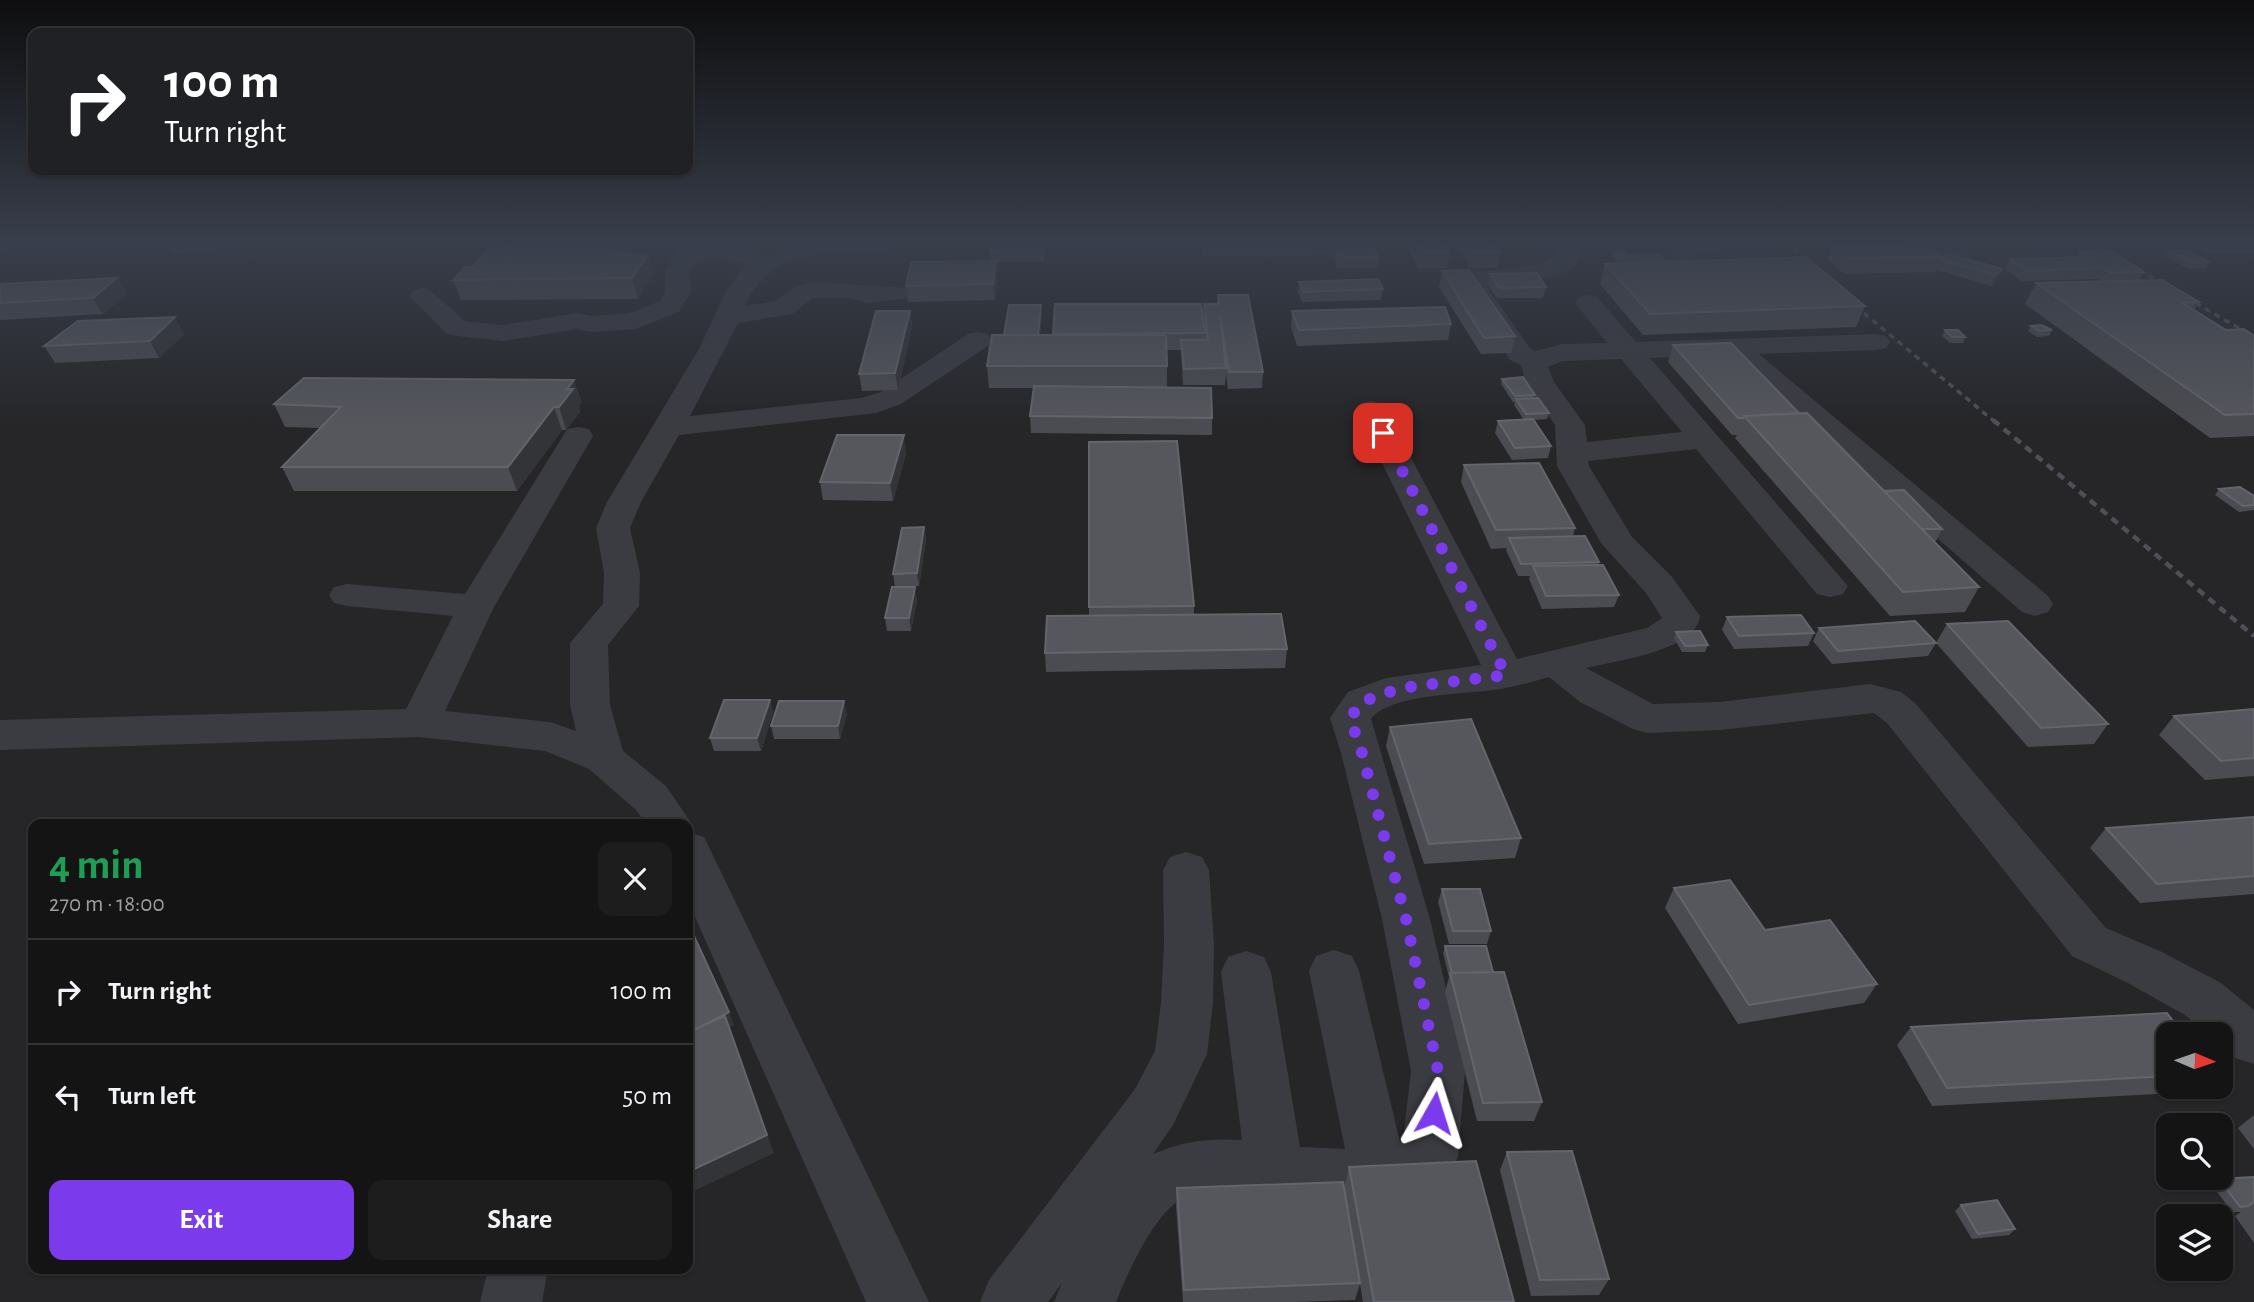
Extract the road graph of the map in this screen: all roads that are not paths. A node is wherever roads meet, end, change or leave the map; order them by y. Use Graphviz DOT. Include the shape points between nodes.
graph roads {
  1 [pos="429,303"];
  2 [pos="672,303"];
  3 [pos="735,303"];
  4 [pos="790,303"];
  5 [pos="1485,303"];
  6 [pos="1588,303"];
  7 [pos="729,316"];
  8 [pos="978,340"];
  9 [pos="1876,342"];
  10 [pos="1735,348"];
  11 [pos="1633,352"];
  12 [pos="1537,362"];
  13 [pos="1371,410"];
  14 [pos="668,427"];
  15 [pos="578,436"];
  16 [pos="1705,439"];
  17 [pos="1572,453"];
  18 [pos="1830,586"];
  19 [pos="347,595"];
  20 [pos="2035,604"];
  21 [pos="476,607"];
  22 [pos="1557,663"];
  23 [pos="1506,675"];
  24 [pos="419,723"];
  25 [pos="0,735"];
  26 [pos="604,758"];
  27 [pos="666,819"];
  28 [pos="693,861"];
  29 [pos="1186,870"];
  30 [pos="1334,971"];
  31 [pos="1246,972"];
  32 [pos="2254,1041"];
  33 [pos="1275,1171"];
  34 [pos="1379,1173"];
  35 [pos="517,1274"];
  36 [pos="511,1302"];
  37 [pos="898,1302"];
  38 [pos="1011,1302"];
  39 [pos="1086,1302"];
  1 -- 2 [label="street" via="457,328 504,333 577,321 635,321"];
  3 -- 7 [label="street"];
  4 -- 7 [label="street" via="783,308"];
  5 -- 12 [label="street" via="1520,354"];
  6 -- 11 [label="street"];
  7 -- 14 [label="street"];
  8 -- 14 [label="street" via="891,398 865,407"];
  9 -- 10 [label="street"];
  10 -- 11 [label="street"];
  10 -- 20 [label="street"];
  11 -- 12 [label="street" via="1556,354"];
  11 -- 16 [label="street"];
  12 -- 17 [label="street" via="1534,368 1540,383 1570,425"];
  13 -- 23 [label="street"];
  14 -- 26 [label="street" via="612,528 622,573 621,606 589,643 590,705"];
  15 -- 21 [label="street"];
  16 -- 17 [label="street"];
  16 -- 18 [label="street"];
  17 -- 22 [label="street" via="1573,466 1618,543 1659,585 1681,616 1680,624 1659,637"];
  19 -- 21 [label="street"];
  21 -- 24 [label="street"];
  22 -- 23 [label="street"];
  22 -- 32 [label="street" via="1594,692 1647,719 1720,716 1870,698 1887,702 1901,713 2089,942 2203,999"];
  23 -- 34 [label="street" via="1400,688 1362,702 1350,718 1406,919 1438,1071 1430,1156 1397,1172"];
  24 -- 25 [label="street"];
  24 -- 26 [label="street" via="550,737"];
  26 -- 27 [label="street" via="651,798"];
  28 -- 37 [label="street"];
  29 -- 38 [label="street" via="1188,991 1181,1054 1154,1107"];
  30 -- 34 [label="street"];
  31 -- 33 [label="street"];
  33 -- 34 [label="street" via="1325,1177"];
  33 -- 39 [label="street" via="1181,1169 1157,1182 1125,1221"];
  35 -- 36 [label="street"];
}
